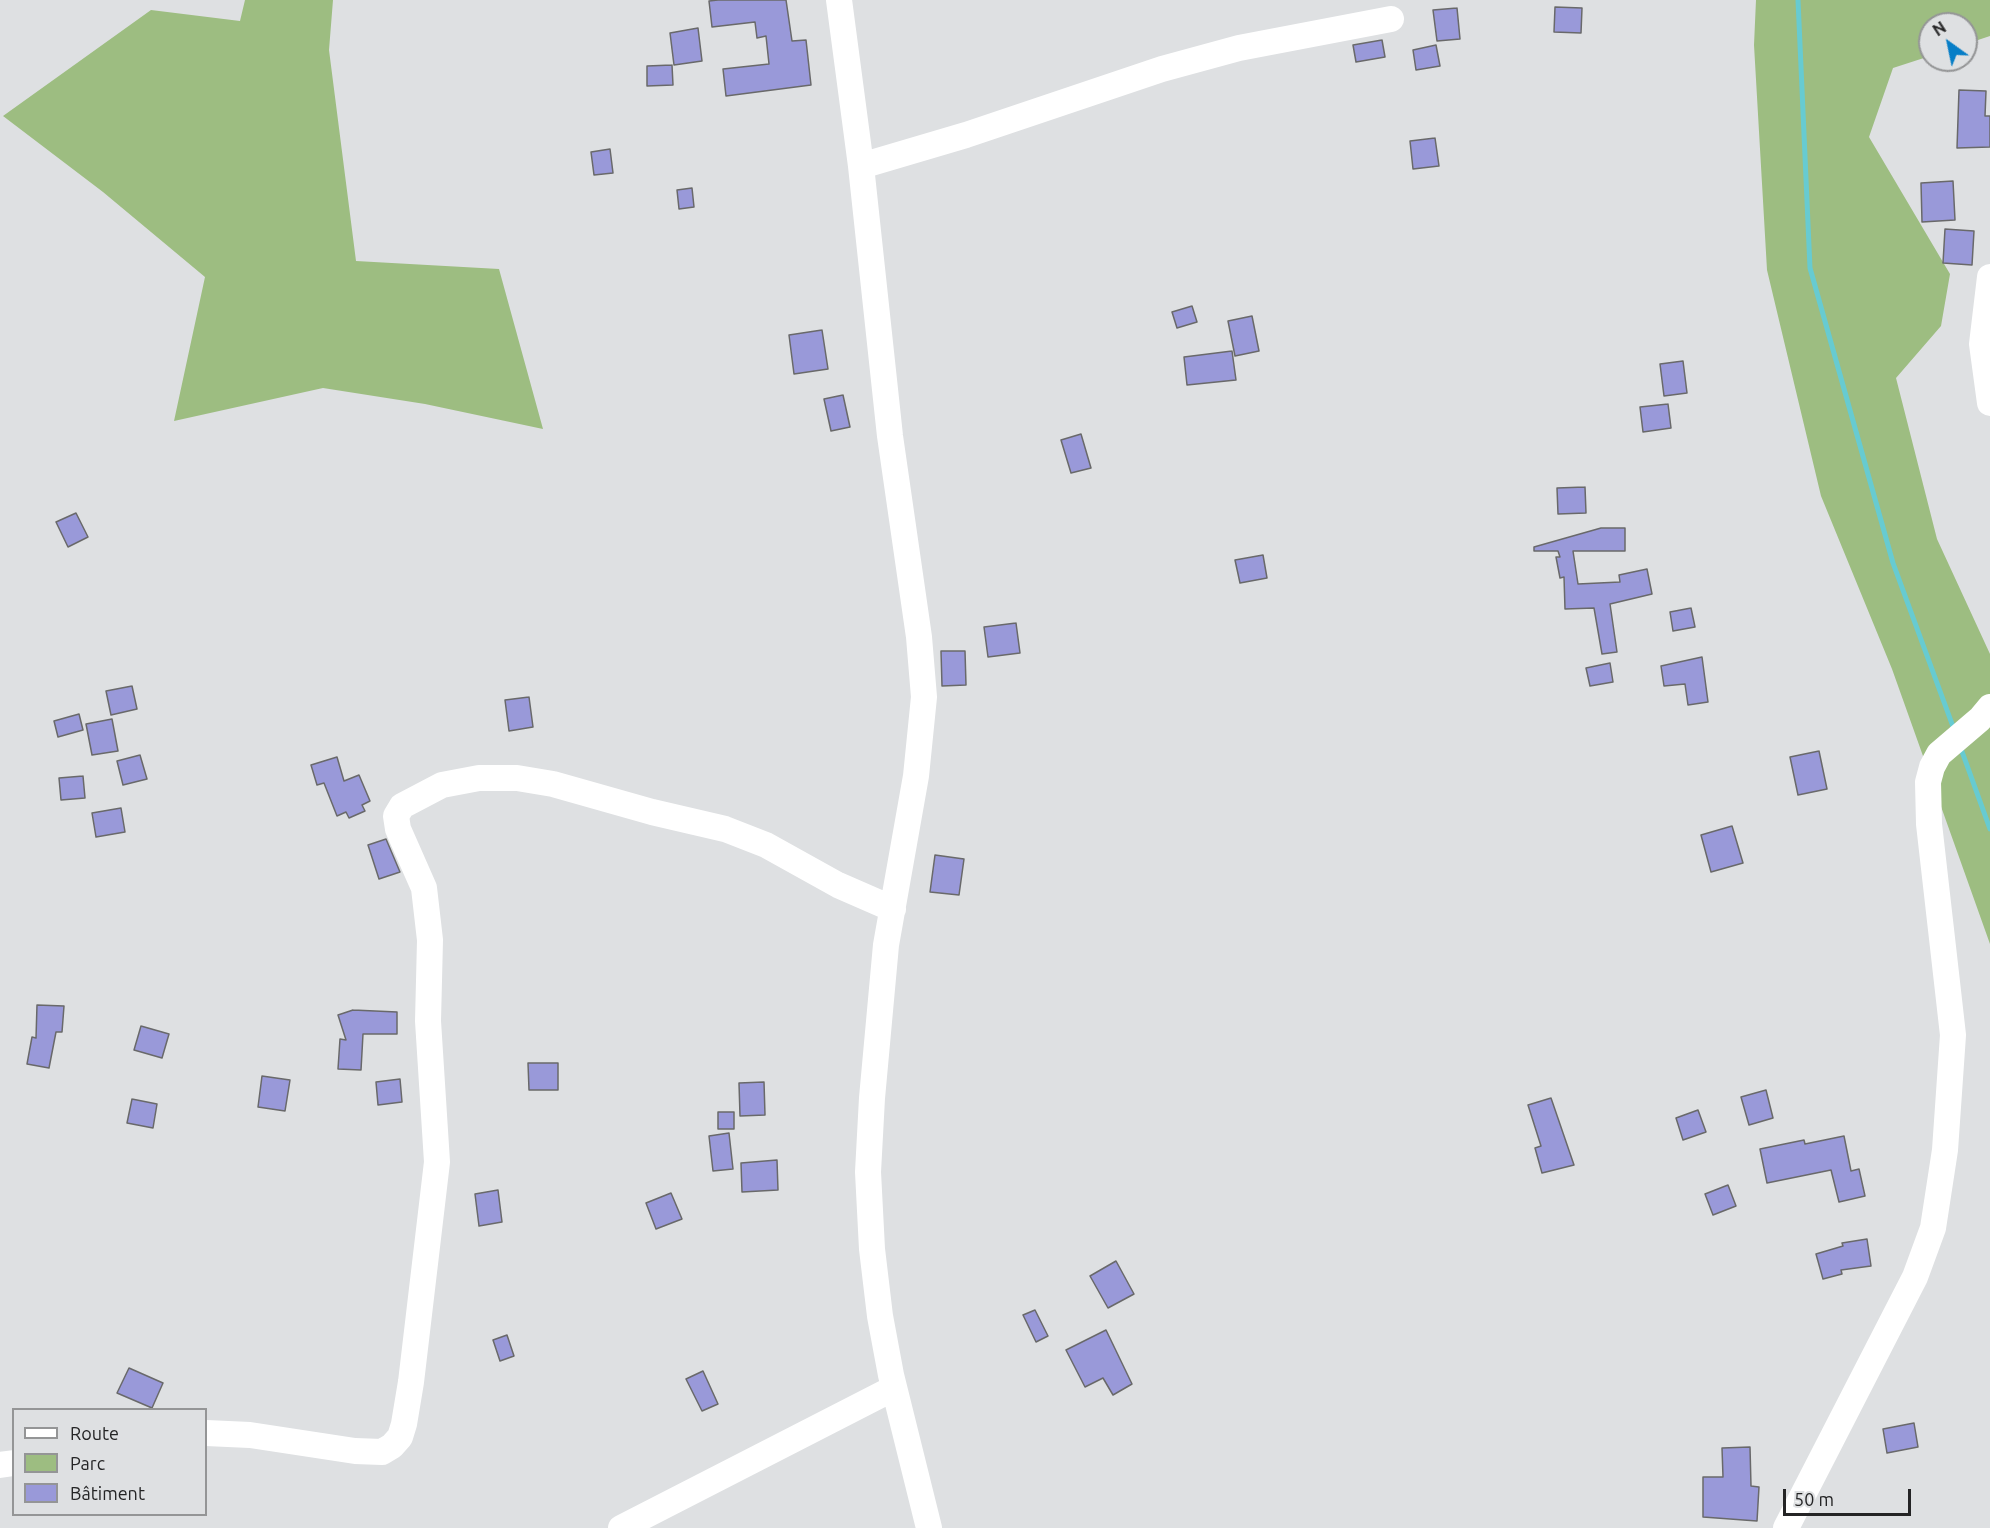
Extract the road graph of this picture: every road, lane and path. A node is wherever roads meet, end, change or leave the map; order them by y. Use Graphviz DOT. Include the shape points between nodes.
graph roads {
  1 [pos="839,0"];
  2 [pos="1391,19"];
  3 [pos="861,166"];
  4 [pos="1990,277"];
  5 [pos="1990,403"];
  6 [pos="1990,707"];
  7 [pos="893,909"];
  8 [pos="894,1388"];
  9 [pos="207,1433"];
  10 [pos="621,1528"];
  11 [pos="929,1528"];
  12 [pos="1786,1528"];
  1 -- 3 [label="street"];
  2 -- 3 [label="street" via="1239,48 1162,69"];
  3 -- 7 [label="street" via="890,436 924,697 916,776"];
  4 -- 5 [label="street" via="1982,344"];
  6 -- 12 [label="street" via="1939,754 1928,782 1929,824 1953,1035 1945,1150 1933,1228 1916,1277"];
  7 -- 8 [label="street" via="885,956 868,1172 879,1305"];
  7 -- 9 [label="street" via="838,885 766,845 725,829 553,784 517,778 479,778 442,785 402,806 396,816 424,888 430,940 428,1021 436,1162 400,1437 382,1452 369,1452 250,1435"];
  8 -- 10 [label="street"];
  8 -- 11 [label="street"];
}
